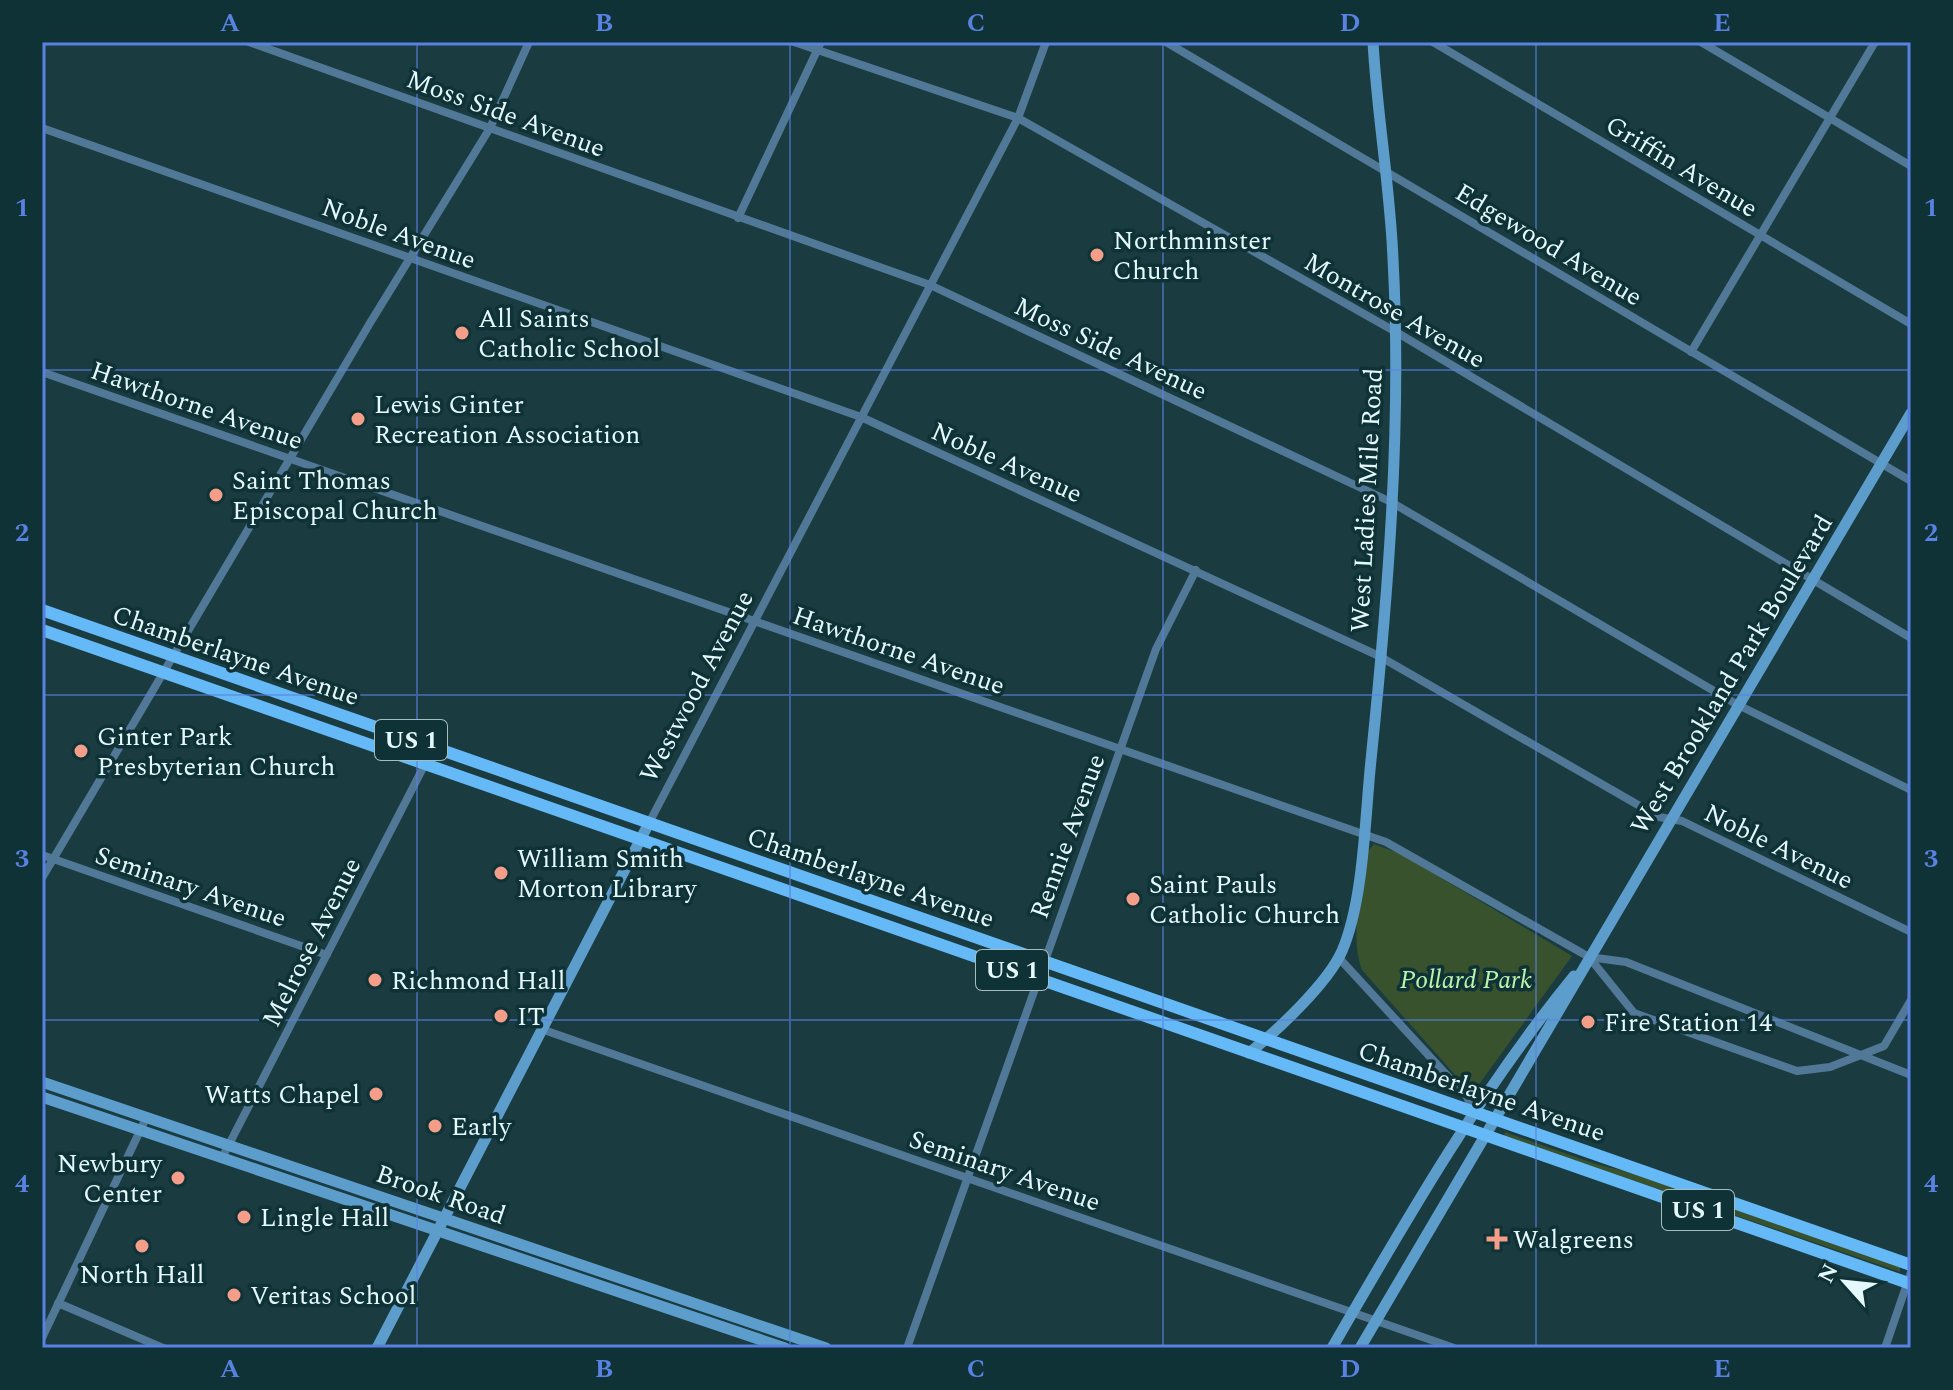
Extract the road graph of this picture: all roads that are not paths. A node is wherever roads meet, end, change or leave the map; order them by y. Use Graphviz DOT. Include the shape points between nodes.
graph roads {
  1 [pos="249,42"];
  2 [pos="529,42"];
  3 [pos="794,42"];
  4 [pos="1046,42"];
  5 [pos="1166,42"];
  6 [pos="1373,42"];
  7 [pos="1433,42"];
  8 [pos="1701,42"];
  9 [pos="1875,42"];
  10 [pos="820,46"];
  11 [pos="1018,118"];
  12 [pos="1829,118"];
  13 [pos="42,128"];
  14 [pos="490,128"];
  15 [pos="1911,166"];
  16 [pos="1385,171"];
  17 [pos="738,218"];
  18 [pos="1760,235"];
  19 [pos="410,258"];
  20 [pos="930,285"];
  21 [pos="1911,324"];
  22 [pos="1396,332"];
  23 [pos="1691,352"];
  24 [pos="42,372"];
  25 [pos="1911,413"];
  26 [pos="861,417"];
  27 [pos="290,458"];
  28 [pos="1881,463"];
  29 [pos="1911,481"];
  30 [pos="1391,502"];
  31 [pos="1196,570"];
  32 [pos="1812,580"];
  33 [pos="42,610"];
  34 [pos="755,621"];
  35 [pos="42,630"];
  36 [pos="1911,638"];
  37 [pos="173,656"];
  38 [pos="1379,656"];
  39 [pos="163,673"];
  40 [pos="1738,705"];
  41 [pos="1121,749"];
  42 [pos="441,750"];
  43 [pos="425,764"];
  44 [pos="1911,790"];
  45 [pos="1671,819"];
  46 [pos="649,823"];
  47 [pos="1363,834"];
  48 [pos="641,840"];
  49 [pos="42,855"];
  50 [pos="53,859"];
  51 [pos="42,878"];
  52 [pos="1911,932"];
  53 [pos="327,955"];
  54 [pos="1589,957"];
  55 [pos="1339,958"];
  56 [pos="1043,961"];
  57 [pos="1038,979"];
  58 [pos="1911,1000"];
  59 [pos="544,1030"];
  60 [pos="1266,1039"];
  61 [pos="1249,1053"];
  62 [pos="1865,1055"];
  63 [pos="1911,1075"];
  64 [pos="42,1082"];
  65 [pos="42,1097"];
  66 [pos="1474,1112"];
  67 [pos="146,1118"];
  68 [pos="1496,1119"];
  69 [pos="1464,1127"];
  70 [pos="141,1130"];
  71 [pos="1485,1135"];
  72 [pos="229,1145"];
  73 [pos="222,1158"];
  74 [pos="968,1179"];
  75 [pos="445,1218"];
  76 [pos="438,1231"];
  77 [pos="1911,1265"];
  78 [pos="1910,1280"];
  79 [pos="58,1303"];
  80 [pos="1352,1312"];
  81 [pos="1377,1320"];
  82 [pos="42,1338"];
  83 [pos="163,1348"];
  84 [pos="377,1348"];
  85 [pos="785,1348"];
  86 [pos="826,1348"];
  87 [pos="907,1348"];
  88 [pos="1332,1348"];
  89 [pos="1360,1348"];
  90 [pos="1454,1348"];
  91 [pos="1885,1348"];
  1 -- 14 [label="street, Moss Side Avenue"];
  2 -- 14 [label="street"];
  3 -- 10 [label="street, Montrose Avenue"];
  4 -- 11 [label="street, Westwood Avenue"];
  5 -- 16 [label="street, Edgewood Avenue"];
  6 -- 16 [label="main road, West Ladies Mile Road"];
  7 -- 18 [label="street, Griffin Avenue"];
  8 -- 12 [label="street"];
  9 -- 12 [label="street"];
  10 -- 11 [label="street, Montrose Avenue"];
  10 -- 17 [label="street"];
  11 -- 20 [label="street, Westwood Avenue"];
  11 -- 22 [label="street, Montrose Avenue"];
  12 -- 15 [label="street"];
  12 -- 18 [label="street"];
  13 -- 19 [label="street, Noble Avenue"];
  14 -- 17 [label="street, Moss Side Avenue"];
  14 -- 19 [label="street"];
  16 -- 22 [label="main road, West Ladies Mile Road"];
  16 -- 23 [label="street, Edgewood Avenue"];
  17 -- 20 [label="street, Moss Side Avenue"];
  18 -- 21 [label="street, Griffin Avenue"];
  18 -- 23 [label="street"];
  19 -- 26 [label="street, Noble Avenue"];
  19 -- 27 [label="street"];
  20 -- 26 [label="street, Westwood Avenue"];
  20 -- 30 [label="street, Moss Side Avenue"];
  22 -- 30 [label="main road, West Ladies Mile Road"];
  22 -- 32 [label="street, Montrose Avenue"];
  23 -- 28 [label="street, Edgewood Avenue"];
  24 -- 27 [label="street, Hawthorne Avenue"];
  25 -- 28 [label="main road, West Brookland Park Boulevard"];
  26 -- 31 [label="street, Noble Avenue"];
  26 -- 34 [label="street, Westwood Avenue"];
  27 -- 34 [label="street, Hawthorne Avenue"];
  27 -- 37 [label="street"];
  28 -- 29 [label="street, Edgewood Avenue"];
  28 -- 32 [label="main road, West Brookland Park Boulevard"];
  30 -- 38 [label="main road, West Ladies Mile Road"];
  30 -- 40 [label="street, Moss Side Avenue"];
  31 -- 38 [label="street, Noble Avenue"];
  31 -- 41 [label="street, Rennie Avenue" via="1166,625"];
  32 -- 36 [label="street, Montrose Avenue"];
  32 -- 40 [label="main road, West Brookland Park Boulevard"];
  33 -- 37 [label="main road, Chamberlayne Avenue / US 1"];
  34 -- 41 [label="street, Hawthorne Avenue"];
  34 -- 46 [label="street, Westwood Avenue"];
  35 -- 39 [label="main road, Chamberlayne Avenue / US 1"];
  37 -- 39 [label="street"];
  37 -- 42 [label="main road, Chamberlayne Avenue / US 1"];
  38 -- 45 [label="street, Noble Avenue" via="1659,817"];
  38 -- 47 [label="main road, West Ladies Mile Road"];
  39 -- 43 [label="main road, Chamberlayne Avenue / US 1"];
  39 -- 50 [label="street"];
  40 -- 44 [label="street, Moss Side Avenue"];
  40 -- 45 [label="main road, West Brookland Park Boulevard"];
  41 -- 47 [label="street, Hawthorne Avenue"];
  41 -- 56 [label="street, Rennie Avenue"];
  42 -- 43 [label="street, Melrose Avenue"];
  42 -- 46 [label="main road, Chamberlayne Avenue / US 1"];
  43 -- 48 [label="main road, Chamberlayne Avenue / US 1"];
  43 -- 53 [label="street, Melrose Avenue"];
  45 -- 52 [label="street, Noble Avenue"];
  45 -- 54 [label="main road, West Brookland Park Boulevard"];
  46 -- 48 [label="main road, Westwood Avenue"];
  46 -- 56 [label="main road, Chamberlayne Avenue / US 1"];
  47 -- 54 [label="street, Hawthorne Avenue" via="1407,852"];
  47 -- 55 [label="main road, West Ladies Mile Road" via="1351,921"];
  48 -- 57 [label="main road, Chamberlayne Avenue / US 1"];
  48 -- 59 [label="main road, Westwood Avenue"];
  49 -- 50 [label="street, Seminary Avenue"];
  50 -- 51 [label="street"];
  50 -- 53 [label="street, Seminary Avenue"];
  53 -- 72 [label="street, Melrose Avenue"];
  54 -- 62 [label="street, Hawthorne Avenue" via="1626,962"];
  54 -- 62 [label="street, Hawthorne Avenue" via="1634,1013 1715,1043 1805,1072"];
  54 -- 66 [label="main road, West Brookland Park Boulevard"];
  54 -- 68 [label="main road, West Brookland Park Boulevard"];
  55 -- 60 [label="main road, West Ladies Mile Road"];
  55 -- 66 [label="street" via="1467,1097"];
  56 -- 57 [label="street, Rennie Avenue"];
  56 -- 60 [label="main road, Chamberlayne Avenue / US 1"];
  57 -- 61 [label="main road, Chamberlayne Avenue / US 1"];
  57 -- 74 [label="street, Rennie Avenue"];
  58 -- 62 [label="street" via="1887,1043"];
  59 -- 74 [label="street, Seminary Avenue"];
  59 -- 75 [label="main road, Westwood Avenue"];
  60 -- 61 [label="main road, West Ladies Mile Road"];
  60 -- 66 [label="main road, Chamberlayne Avenue / US 1"];
  61 -- 69 [label="main road, Chamberlayne Avenue / US 1"];
  62 -- 63 [label="street, Hawthorne Avenue"];
  64 -- 67 [label="main road, Brook Road"];
  65 -- 70 [label="main road, Brook Road"];
  66 -- 68 [label="main road, Chamberlayne Avenue / US 1"];
  66 -- 69 [label="main road, West Brookland Park Boulevard"];
  67 -- 70 [label="street"];
  67 -- 72 [label="main road, Brook Road"];
  68 -- 71 [label="main road, West Brookland Park Boulevard"];
  68 -- 77 [label="main road, Chamberlayne Avenue / US 1"];
  69 -- 71 [label="main road, Chamberlayne Avenue / US 1"];
  69 -- 80 [label="main road, West Brookland Park Boulevard"];
  70 -- 73 [label="main road, Brook Road"];
  70 -- 79 [label="street"];
  71 -- 78 [label="main road, Chamberlayne Avenue / US 1"];
  71 -- 81 [label="main road, West Brookland Park Boulevard"];
  72 -- 73 [label="street, Melrose Avenue"];
  72 -- 75 [label="main road, Brook Road"];
  73 -- 76 [label="main road, Brook Road"];
  74 -- 80 [label="street, Seminary Avenue"];
  74 -- 87 [label="street, Rennie Avenue"];
  75 -- 76 [label="main road, Westwood Avenue"];
  75 -- 86 [label="main road, Brook Road"];
  76 -- 84 [label="main road, Westwood Avenue"];
  76 -- 85 [label="main road, Brook Road"];
  78 -- 91 [label="street"];
  79 -- 82 [label="street"];
  79 -- 83 [label="street"];
  80 -- 81 [label="street, Seminary Avenue"];
  80 -- 88 [label="main road, West Brookland Park Boulevard"];
  81 -- 89 [label="main road, West Brookland Park Boulevard"];
  81 -- 90 [label="street, Seminary Avenue"];
}
